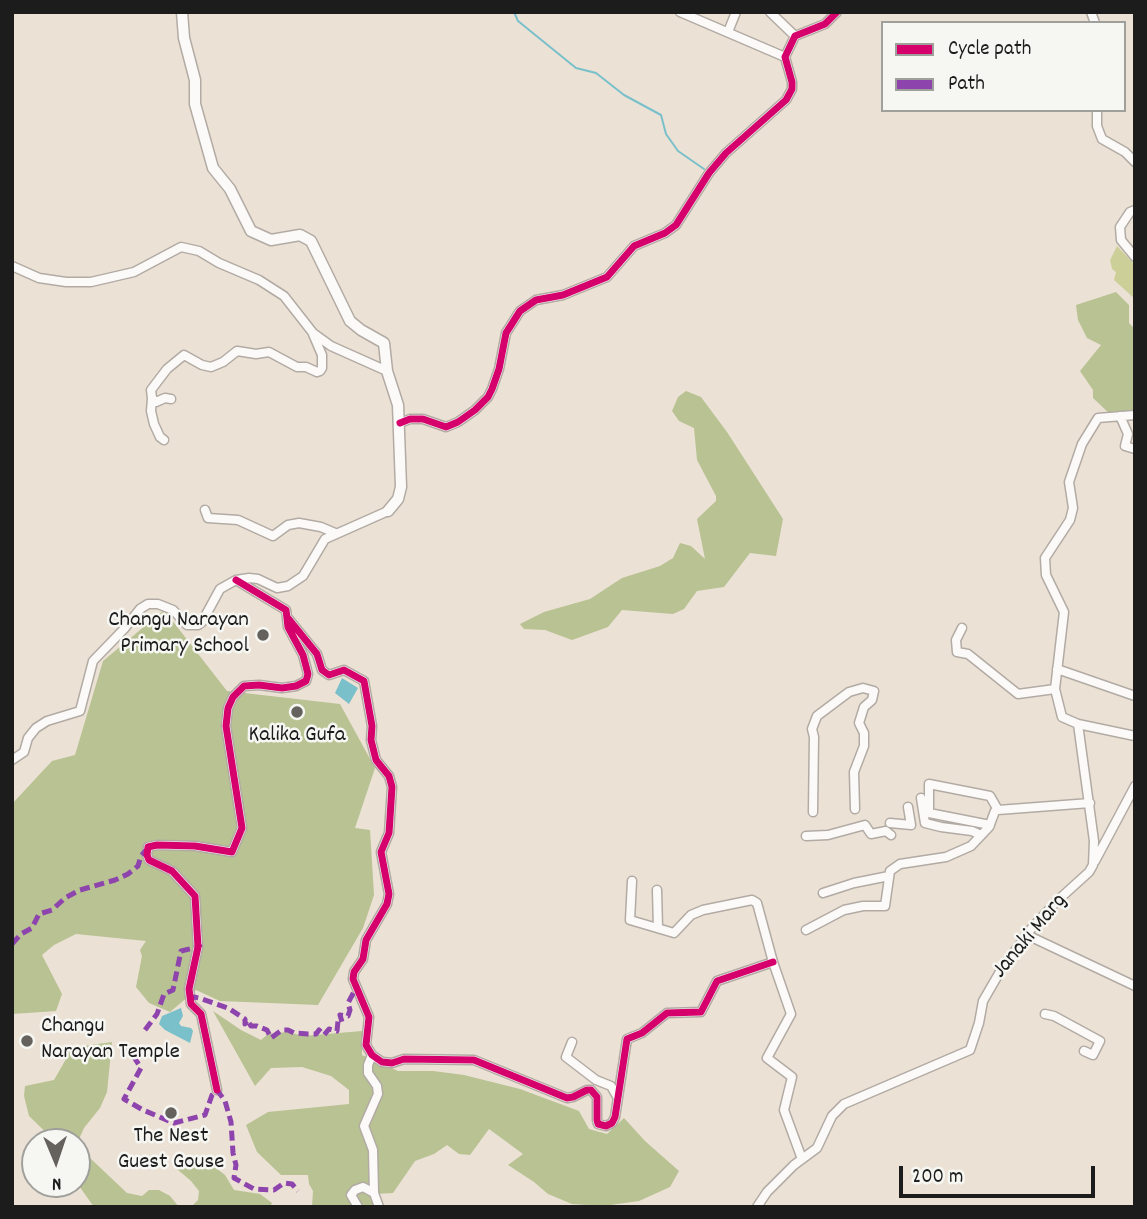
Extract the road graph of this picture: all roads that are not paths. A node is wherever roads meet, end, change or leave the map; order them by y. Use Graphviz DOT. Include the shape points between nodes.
graph roads {
  1 [pos="182,12"];
  2 [pos="680,12"];
  3 [pos="736,12"];
  4 [pos="770,12"];
  5 [pos="837,12"];
  6 [pos="698,16"];
  7 [pos="728,32"];
  8 [pos="795,36"];
  9 [pos="785,57"];
  10 [pos="1097,112"];
  11 [pos="1135,162"];
  12 [pos="1135,210"];
  13 [pos="1135,257"];
  14 [pos="12,266"];
  15 [pos="313,333"];
  16 [pos="387,372"];
  17 [pos="152,398"];
  18 [pos="171,399"];
  19 [pos="1135,415"];
  20 [pos="1120,416"];
  21 [pos="400,423"];
  22 [pos="164,440"];
  23 [pos="1135,449"];
  24 [pos="205,510"];
  25 [pos="388,511"];
  26 [pos="335,533"];
  27 [pos="236,580"];
  28 [pos="287,617"];
  29 [pos="962,628"];
  30 [pos="1057,669"];
  31 [pos="1055,689"];
  32 [pos="1135,696"];
  33 [pos="1078,724"];
  34 [pos="1135,737"];
  35 [pos="12,760"];
  36 [pos="1135,786"];
  37 [pos="921,798"];
  38 [pos="1090,803"];
  39 [pos="908,807"];
  40 [pos="855,809"];
  41 [pos="998,810"];
  42 [pos="813,812"];
  43 [pos="890,823"];
  44 [pos="989,825"];
  45 [pos="891,835"];
  46 [pos="981,835"];
  47 [pos="806,836"];
  48 [pos="1093,865"];
  49 [pos="889,876"];
  50 [pos="632,881"];
  51 [pos="657,890"];
  52 [pos="823,893"];
  53 [pos="657,928"];
  54 [pos="806,930"];
  55 [pos="1027,934"];
  56 [pos="773,962"];
  57 [pos="1135,986"];
  58 [pos="1045,1014"];
  59 [pos="572,1042"];
  60 [pos="1084,1051"];
  61 [pos="372,1055"];
  62 [pos="217,1090"];
  63 [pos="618,1098"];
  64 [pos="802,1158"];
  65 [pos="374,1193"];
  66 [pos="358,1207"];
  67 [pos="379,1207"];
  68 [pos="757,1207"];
  1 -- 16 [label="main road" via="195,104 213,168 230,188 251,231 271,240 300,235 311,241 350,321 384,343"];
  2 -- 6 [label="street"];
  3 -- 7 [label="street"];
  4 -- 8 [label="street"];
  5 -- 8 [label="street" via="825,24"];
  6 -- 7 [label="street"];
  7 -- 9 [label="street"];
  8 -- 9 [label="street"];
  9 -- 21 [label="street" via="792,82 786,100 726,153 676,225 634,246 607,277 563,295 536,300 520,312 506,333 488,397 475,410 446,427 423,419"];
  10 -- 11 [label="street" via="1102,139"];
  12 -- 13 [label="street" via="1120,227 1121,240"];
  14 -- 15 [label="street" via="39,278 91,282 134,272 181,247 199,251 284,296"];
  15 -- 16 [label="street"];
  15 -- 17 [label="street" via="322,355 322,368 317,372 269,352 237,351 211,367 184,355 151,390"];
  16 -- 21 [label="main road"];
  17 -- 18 [label="street" via="156,402"];
  17 -- 22 [label="street" via="150,411"];
  19 -- 20 [label="street"];
  20 -- 23 [label="street" via="1128,435 1125,446"];
  20 -- 30 [label="street" via="1098,418 1082,444 1069,482 1070,520 1045,558 1046,575 1064,612"];
  21 -- 25 [label="main road" via="401,487"];
  24 -- 26 [label="street" via="208,518 238,520 273,536 299,523"];
  25 -- 26 [label="street"];
  26 -- 27 [label="street" via="324,539 303,576 288,586 277,588 258,579"];
  27 -- 28 [label="street" via="286,610"];
  27 -- 35 [label="street" via="220,589 198,625 187,625 173,610 158,604 139,608 93,661 80,711 36,728 24,752"];
  28 -- 61 [label="street" via="329,675 344,670 364,681 376,760 392,787 390,824 381,852 387,904 366,940 353,979 369,1017 366,1045"];
  28 -- 62 [label="street" via="303,655 306,681 282,688 244,686 228,708 226,726 242,828 232,852 195,846 148,847 149,860 172,871 195,896 198,947 189,989 191,1004 201,1014"];
  29 -- 31 [label="street" via="957,652 968,654 1018,694"];
  30 -- 31 [label="street"];
  30 -- 32 [label="street"];
  31 -- 33 [label="street" via="1062,717"];
  33 -- 34 [label="street"];
  33 -- 38 [label="street"];
  36 -- 48 [label="street, Janaki Marg"];
  37 -- 46 [label="street" via="925,822"];
  38 -- 41 [label="street"];
  38 -- 48 [label="street"];
  39 -- 43 [label="street" via="911,825"];
  40 -- 42 [label="street" via="854,772 864,746 859,723 864,707 872,701 874,691 869,689 849,692 817,716 812,729"];
  41 -- 44 [label="street"];
  41 -- 44 [label="street" via="990,796 929,784 929,813"];
  44 -- 46 [label="street"];
  45 -- 47 [label="street" via="886,831 871,834 860,825"];
  46 -- 49 [label="street" via="971,846 946,857 901,864"];
  48 -- 55 [label="street, Janaki Marg"];
  49 -- 52 [label="street"];
  49 -- 54 [label="street" via="885,906 844,910"];
  50 -- 53 [label="street" via="630,920"];
  51 -- 53 [label="street"];
  53 -- 56 [label="street" via="674,933 691,915 752,900 758,903"];
  55 -- 57 [label="street"];
  55 -- 64 [label="street, Janaki Marg" via="990,986 970,1050 845,1104 832,1116 817,1148"];
  56 -- 63 [label="street" via="717,981 701,1012 667,1013 627,1039"];
  56 -- 64 [label="street" via="791,1014 767,1058 792,1077 784,1110"];
  58 -- 60 [label="street" via="1100,1041 1093,1055"];
  59 -- 63 [label="street" via="566,1057 611,1086"];
  61 -- 63 [label="street" via="392,1063 404,1059 474,1060 567,1098 591,1090 596,1093 597,1120 602,1126 612,1123"];
  61 -- 65 [label="street" via="368,1073 378,1094 365,1126 373,1150"];
  64 -- 68 [label="street, Janaki Marg"];
  65 -- 66 [label="street" via="363,1187 355,1190 351,1195"];
  65 -- 67 [label="street"];
}
